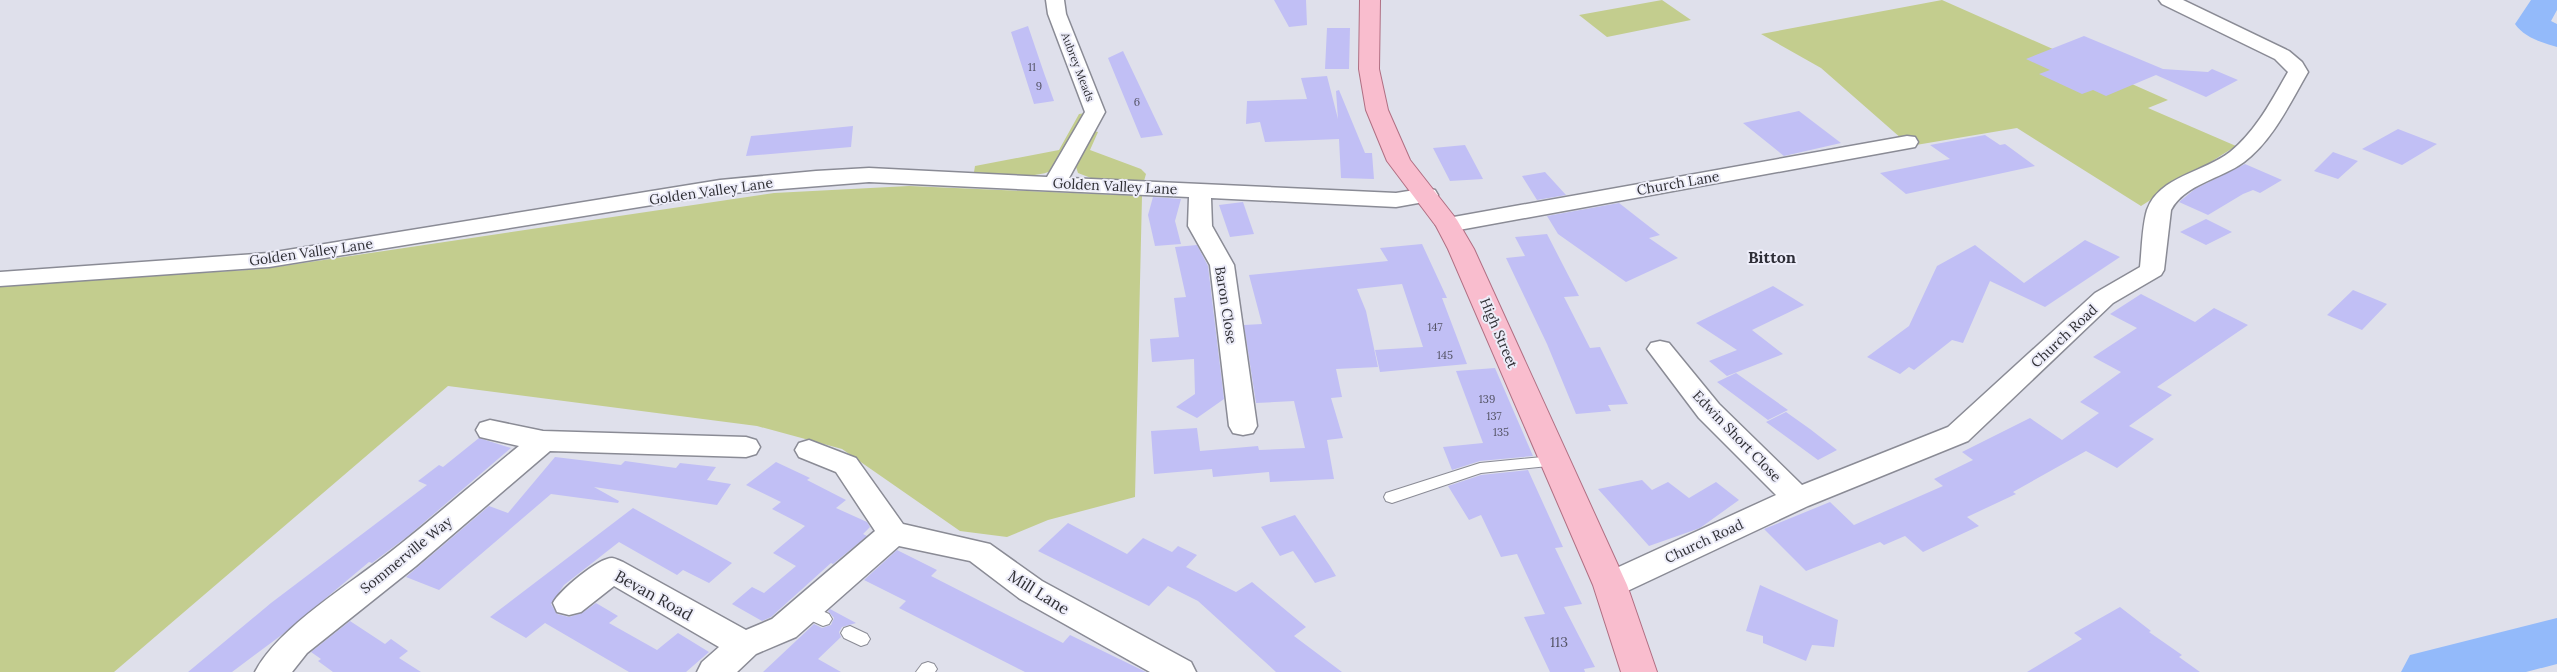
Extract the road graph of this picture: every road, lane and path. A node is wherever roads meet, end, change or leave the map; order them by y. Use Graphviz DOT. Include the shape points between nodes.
graph roads {
  1 [pos="1055,0"];
  2 [pos="1370,0"];
  3 [pos="2168,0"];
  4 [pos="1907,142"];
  5 [pos="1054,184"];
  6 [pos="1200,190"];
  7 [pos="1427,195"];
  8 [pos="1448,225"];
  9 [pos="0,278"];
  10 [pos="1660,349"];
  11 [pos="1243,426"];
  12 [pos="490,430"];
  13 [pos="543,440"];
  14 [pos="746,447"];
  15 [pos="809,450"];
  16 [pos="1553,461"];
  17 [pos="1392,497"];
  18 [pos="1797,498"];
  19 [pos="893,533"];
  20 [pos="1610,585"];
  21 [pos="569,603"];
  22 [pos="744,645"];
  23 [pos="272,672"];
  24 [pos="714,672"];
  25 [pos="1179,672"];
  26 [pos="1640,672"];
  1 -- 5 [label="street, Aubrey Meads" via="1057,14 1095,112"];
  2 -- 7 [label="main road, High Street" via="1369,68 1377,110 1399,161"];
  3 -- 18 [label="street, Church Road" via="2282,55 2295,66 2298,72 2247,149 2226,165 2162,201 2152,270 2104,298 1958,434"];
  4 -- 8 [label="street, Church Lane"];
  5 -- 6 [label="street, Golden Valley Lane"];
  5 -- 9 [label="street, Golden Valley Lane" via="869,175 816,178 720,188 269,260"];
  6 -- 7 [label="street, Golden Valley Lane" via="1396,200"];
  6 -- 11 [label="street, Baron Close" via="1200,226 1222,265"];
  7 -- 8 [label="main road, High Street"];
  8 -- 16 [label="main road, High Street" via="1492,316"];
  10 -- 18 [label="street, Edwin Short Close" via="1709,411"];
  12 -- 13 [label="street"];
  13 -- 14 [label="street"];
  13 -- 23 [label="street, Sommerville Way" via="405,558 295,644"];
  15 -- 19 [label="street" via="846,465"];
  16 -- 17 [label="lane" via="1480,468"];
  16 -- 20 [label="main road, High Street"];
  18 -- 20 [label="street, Church Road"];
  19 -- 22 [label="street" via="814,615"];
  19 -- 25 [label="street, Mill Lane" via="979,552 1031,590"];
  20 -- 26 [label="main road, High Street"];
  21 -- 22 [label="street, Bevan Road" via="612,570"];
  22 -- 24 [label="street"];
}
